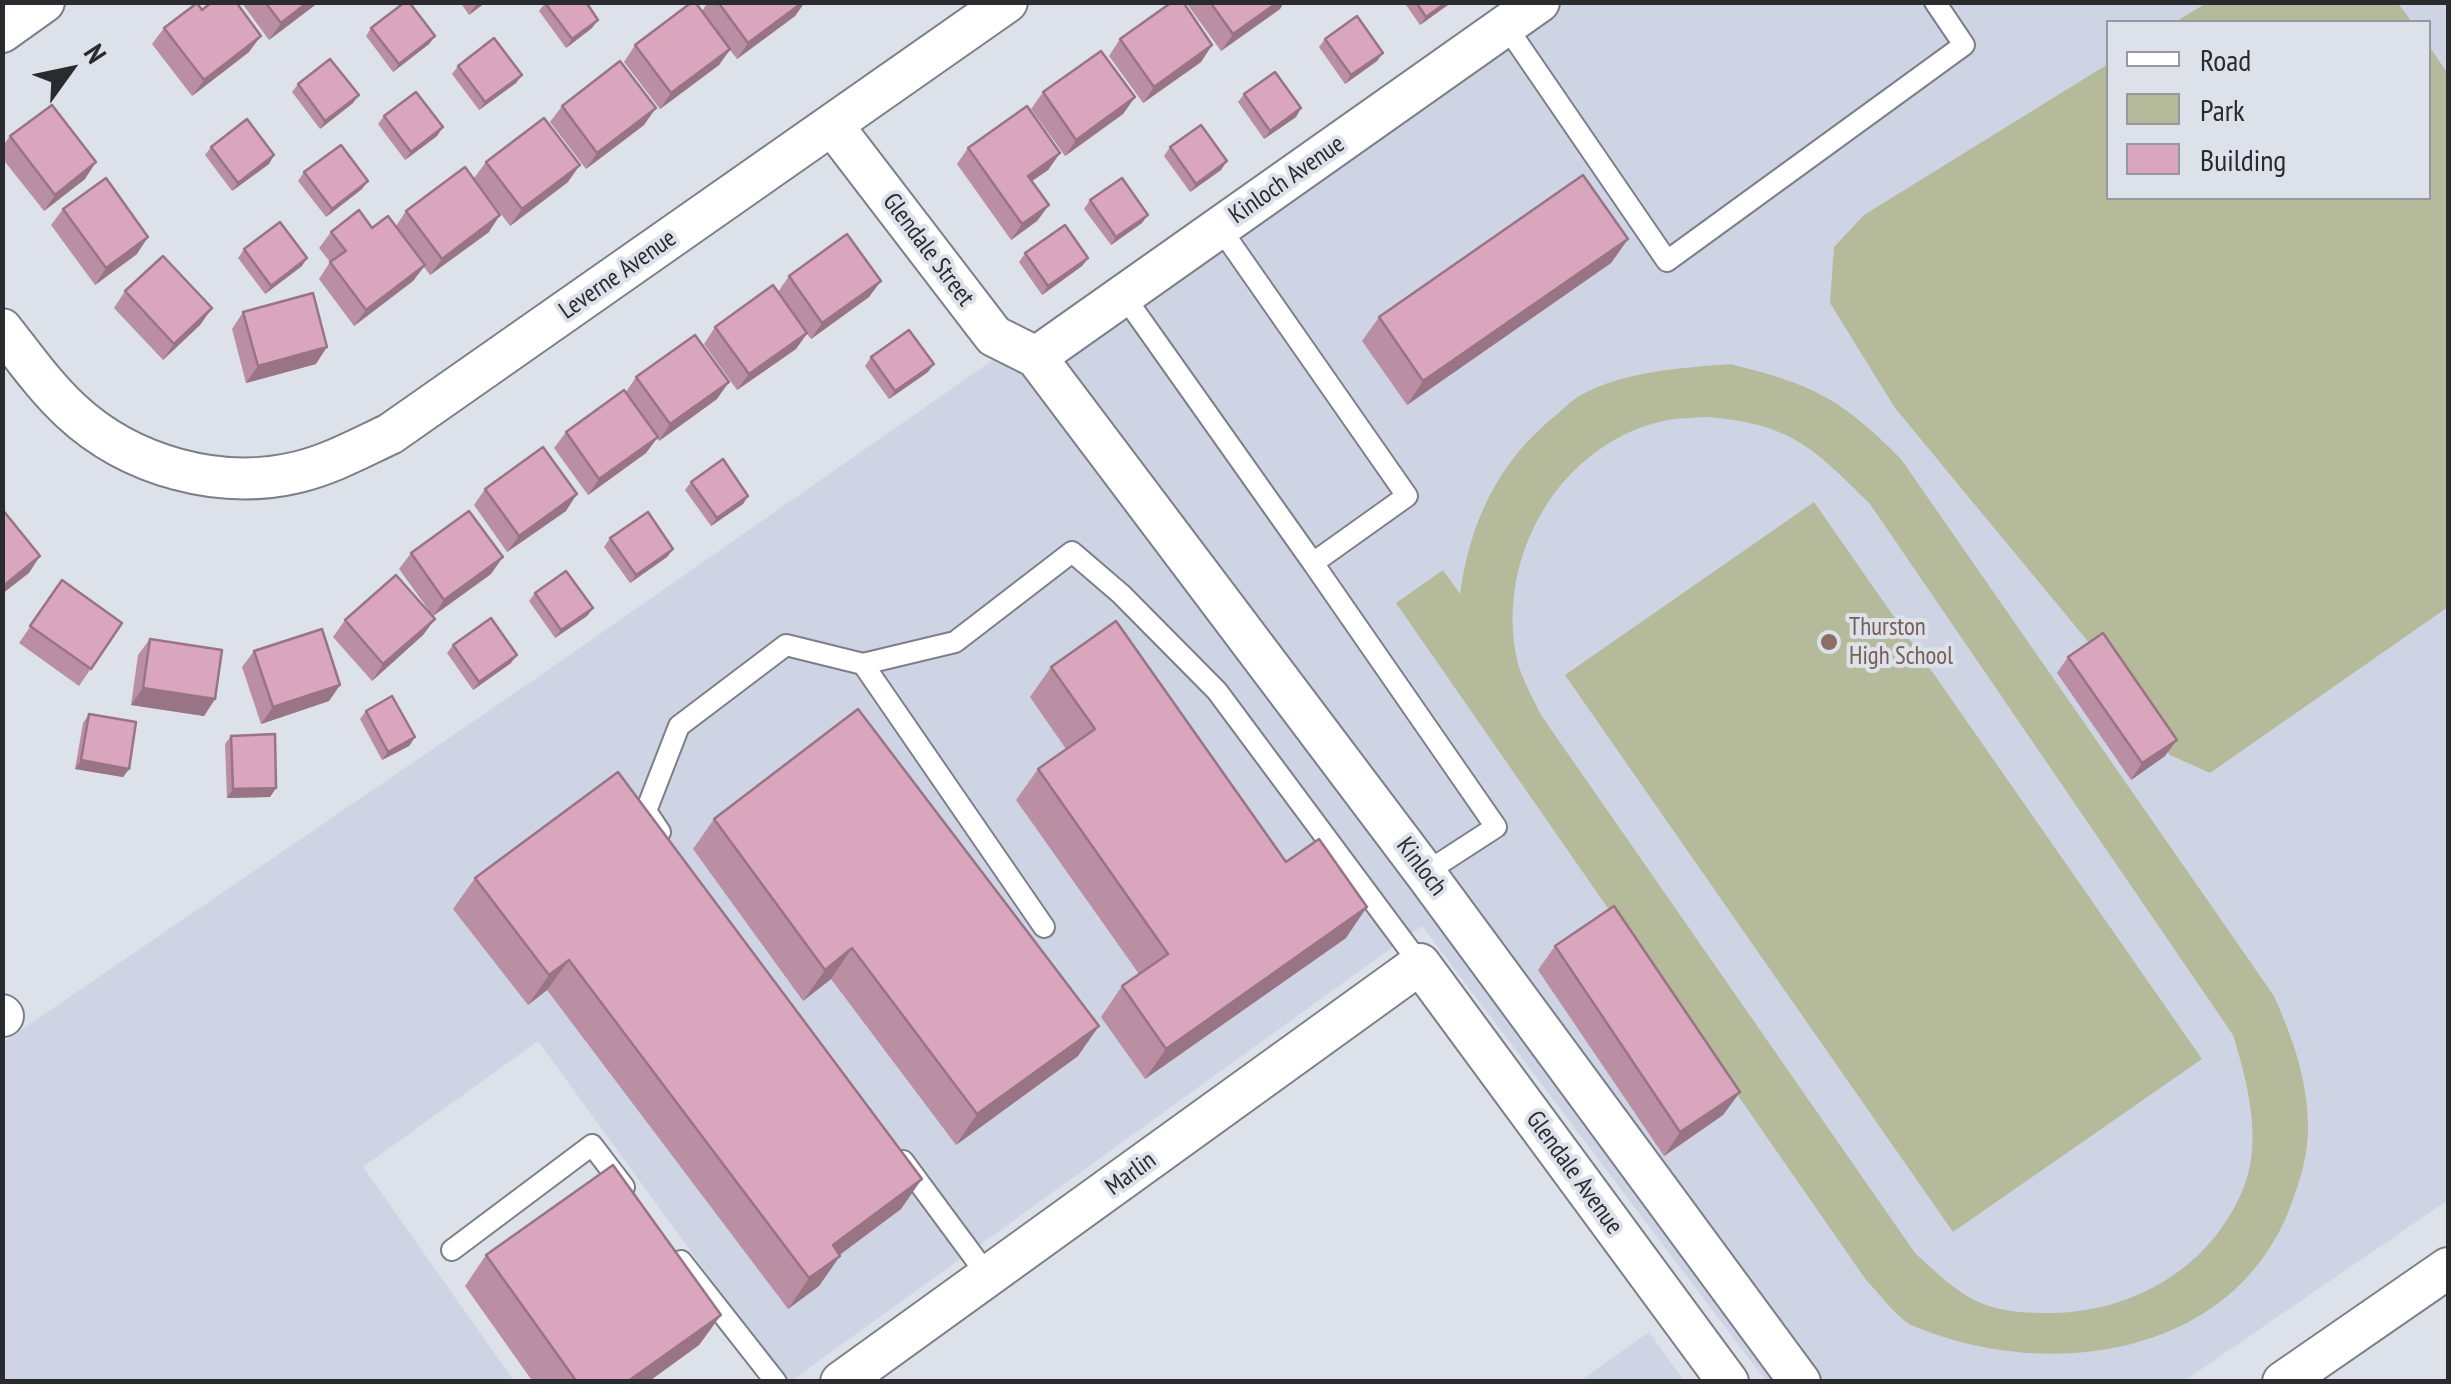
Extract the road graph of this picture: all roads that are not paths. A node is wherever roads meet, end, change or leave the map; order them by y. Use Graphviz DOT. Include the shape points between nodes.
graph roads {
  1 [pos="44,2"];
  2 [pos="1007,2"];
  3 [pos="1538,2"];
  4 [pos="1935,2"];
  5 [pos="1506,26"];
  6 [pos="2,32"];
  7 [pos="833,126"];
  8 [pos="1220,228"];
  9 [pos="1124,296"];
  10 [pos="2,329"];
  11 [pos="1036,358"];
  12 [pos="1313,563"];
  13 [pos="863,664"];
  14 [pos="668,843"];
  15 [pos="1425,873"];
  16 [pos="1044,927"];
  17 [pos="1420,964"];
  18 [pos="891,1147"];
  19 [pos="640,1207"];
  20 [pos="664,1238"];
  21 [pos="452,1250"];
  22 [pos="2448,1268"];
  23 [pos="988,1276"];
  24 [pos="776,1382"];
  25 [pos="841,1382"];
  26 [pos="1728,1382"];
  27 [pos="1800,1382"];
  28 [pos="2283,1382"];
  1 -- 6 [label="street"];
  2 -- 7 [label="street, Leverne Avenue"];
  3 -- 5 [label="street, Kinloch Avenue"];
  4 -- 5 [label="lane" via="1964,45 1666,260"];
  5 -- 8 [label="street, Kinloch Avenue"];
  7 -- 10 [label="street, Leverne Avenue" via="390,434 298,472 202,475 146,460 72,412"];
  7 -- 11 [label="street, Glendale Street" via="994,336"];
  8 -- 9 [label="street, Kinloch Avenue"];
  8 -- 12 [label="lane" via="1408,496"];
  9 -- 11 [label="street, Kinloch Avenue"];
  9 -- 12 [label="lane"];
  11 -- 15 [label="street, Kinloch"];
  12 -- 15 [label="lane" via="1496,827"];
  13 -- 14 [label="lane" via="786,646 679,726 646,811"];
  13 -- 16 [label="lane"];
  13 -- 17 [label="lane" via="955,642 1072,552 1217,691"];
  15 -- 27 [label="street, Kinloch"];
  17 -- 23 [label="street, Marlin"];
  17 -- 26 [label="street, Glendale Avenue"];
  18 -- 23 [label="lane"];
  19 -- 21 [label="lane" via="592,1145"];
  20 -- 24 [label="lane"];
  22 -- 28 [label="street"];
  23 -- 25 [label="street, Marlin"];
}
